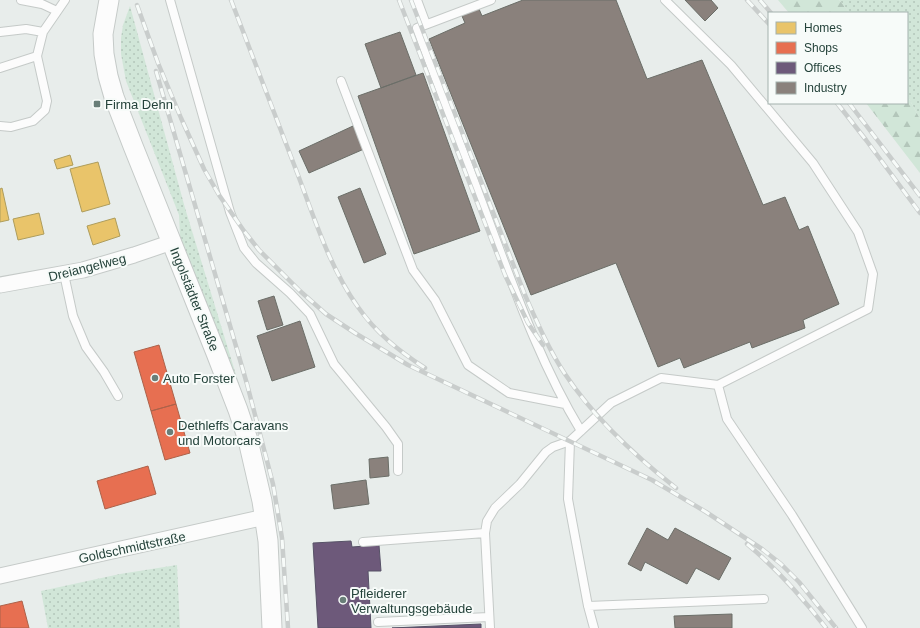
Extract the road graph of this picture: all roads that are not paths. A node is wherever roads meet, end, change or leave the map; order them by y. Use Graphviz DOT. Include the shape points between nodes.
graph roads {
  1 [pos="20,0"];
  2 [pos="65,0"];
  3 [pos="109,0"];
  4 [pos="170,0"];
  5 [pos="417,0"];
  6 [pos="491,0"];
  7 [pos="665,0"];
  8 [pos="58,11"];
  9 [pos="426,24"];
  10 [pos="0,32"];
  11 [pos="43,32"];
  12 [pos="37,56"];
  13 [pos="0,68"];
  14 [pos="341,81"];
  15 [pos="0,126"];
  16 [pos="172,242"];
  17 [pos="64,274"];
  18 [pos="0,285"];
  19 [pos="718,385"];
  20 [pos="118,396"];
  21 [pos="565,404"];
  22 [pos="581,431"];
  23 [pos="570,441"];
  24 [pos="398,470"];
  25 [pos="265,517"];
  26 [pos="485,533"];
  27 [pos="363,542"];
  28 [pos="0,576"];
  29 [pos="764,599"];
  30 [pos="588,606"];
  31 [pos="489,618"];
  32 [pos="378,622"];
  33 [pos="272,628"];
  34 [pos="490,628"];
  35 [pos="594,628"];
  36 [pos="862,628"];
  1 -- 8 [label="lane" via="42,4"];
  2 -- 8 [label="lane"];
  3 -- 16 [label="street, Ingolstädter Straße" via="103,34 108,76"];
  4 -- 24 [label="lane" via="230,212 244,248 256,263 310,314 334,364 398,444"];
  5 -- 9 [label="lane"];
  6 -- 9 [label="lane"];
  7 -- 19 [label="lane" via="731,65 813,163 858,232 873,274 868,309"];
  8 -- 11 [label="lane"];
  9 -- 21 [label="lane" via="418,28 512,283"];
  10 -- 11 [label="lane" via="26,28"];
  11 -- 12 [label="lane"];
  12 -- 13 [label="lane"];
  12 -- 15 [label="lane" via="47,100 45,110 33,122 11,127"];
  14 -- 21 [label="lane" via="414,270 435,300 468,364 509,393"];
  16 -- 17 [label="street, Dreiangelweg" via="109,263"];
  16 -- 25 [label="street, Ingolstädter Straße" via="238,410 248,440"];
  17 -- 18 [label="street, Dreiangelweg"];
  17 -- 20 [label="lane" via="73,316 86,347"];
  19 -- 22 [label="lane" via="661,378 611,403"];
  19 -- 36 [label="lane" via="727,419 792,515"];
  21 -- 22 [label="lane"];
  22 -- 23 [label="lane"];
  23 -- 26 [label="lane" via="546,452 496,508 487,521"];
  23 -- 30 [label="lane" via="568,499"];
  25 -- 28 [label="street, Goldschmidtstraße"];
  25 -- 33 [label="street, Ingolstädter Straße"];
  26 -- 27 [label="lane"];
  26 -- 31 [label="lane"];
  29 -- 30 [label="lane"];
  30 -- 35 [label="lane"];
  31 -- 32 [label="lane"];
  31 -- 34 [label="lane"];
}
